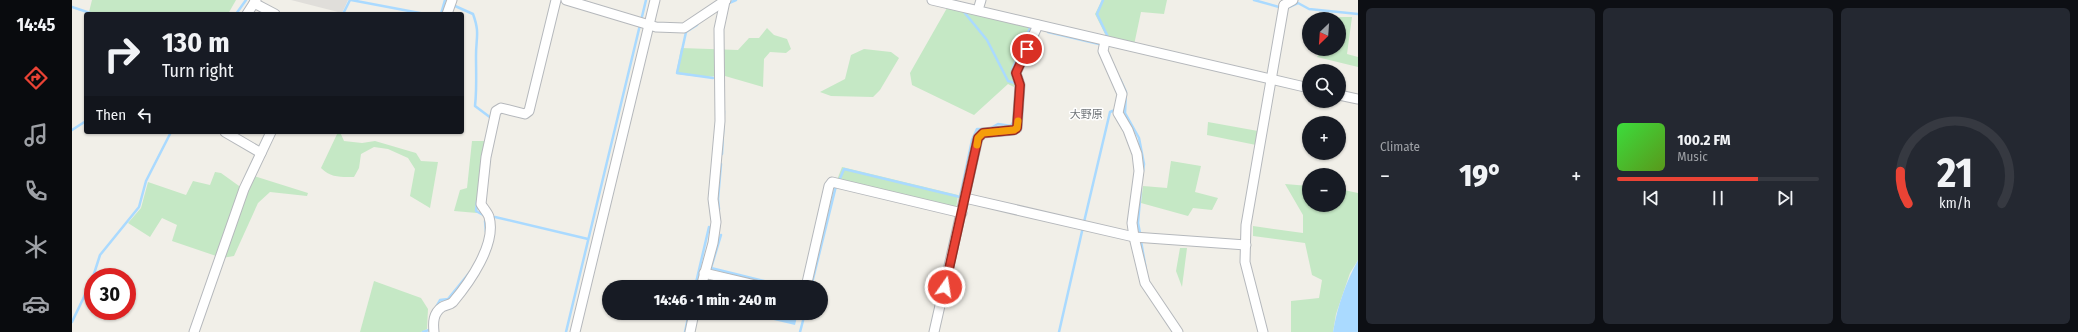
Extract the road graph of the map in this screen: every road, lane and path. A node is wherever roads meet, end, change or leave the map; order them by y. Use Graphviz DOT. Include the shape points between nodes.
graph roads {
  1 [pos="452,0"];
  2 [pos="556,0"];
  3 [pos="566,0"];
  4 [pos="655,0"];
  5 [pos="726,0"];
  6 [pos="932,0"];
  7 [pos="981,0"];
  8 [pos="1293,0"];
  9 [pos="255,2"];
  10 [pos="1281,2"];
  11 [pos="978,10"];
  12 [pos="248,12"];
  13 [pos="272,12"];
  14 [pos="448,12"];
  15 [pos="648,25"];
  16 [pos="1038,25"];
  17 [pos="1105,41"];
  18 [pos="1270,79"];
  19 [pos="1302,86"];
  20 [pos="1346,96"];
  21 [pos="1358,99"];
  22 [pos="228,134"];
  23 [pos="270,134"];
  24 [pos="261,153"];
  25 [pos="965,198"];
  26 [pos="962,213"];
  27 [pos="1134,237"];
  28 [pos="1246,245"];
  29 [pos="704,273"];
  30 [pos="702,280"];
  31 [pos="734,280"];
  32 [pos="808,280"];
  33 [pos="693,320"];
  34 [pos="194,332"];
  35 [pos="434,332"];
  36 [pos="575,332"];
  37 [pos="690,332"];
  38 [pos="934,332"];
  39 [pos="1178,332"];
  40 [pos="1263,332"];
  1 -- 14 [label="street"];
  2 -- 35 [label="street" via="529,110 525,114 501,108 496,111 486,157 480,204 489,217 485,255 451,304 441,308 433,319"];
  3 -- 15 [label="street"];
  4 -- 15 [label="street"];
  5 -- 15 [label="street" via="684,28"];
  5 -- 29 [label="street" via="719,29 720,121 713,199 716,222"];
  6 -- 11 [label="street"];
  7 -- 11 [label="street"];
  8 -- 10 [label="street"];
  9 -- 12 [label="street"];
  9 -- 13 [label="street"];
  10 -- 18 [label="street"];
  11 -- 16 [label="street"];
  15 -- 36 [label="street"];
  16 -- 17 [label="street"];
  16 -- 25 [label="street" via="1016,73 1020,85 1017,128 983,133 978,138"];
  17 -- 18 [label="street"];
  17 -- 27 [label="street" via="1103,51 1122,94 1118,113 1137,154 1139,171 1132,223"];
  18 -- 19 [label="street"];
  18 -- 28 [label="street" via="1246,225"];
  20 -- 21 [label="street"];
  22 -- 24 [label="street"];
  23 -- 24 [label="street"];
  24 -- 34 [label="street" via="244,189"];
  25 -- 26 [label="street"];
  25 -- 27 [label="street"];
  26 -- 32 [label="street" via="832,182"];
  26 -- 38 [label="street"];
  27 -- 28 [label="street"];
  27 -- 39 [label="street" via="1145,284"];
  28 -- 40 [label="street" via="1245,262"];
  29 -- 30 [label="street"];
  29 -- 31 [label="street"];
  33 -- 37 [label="street"];
}
